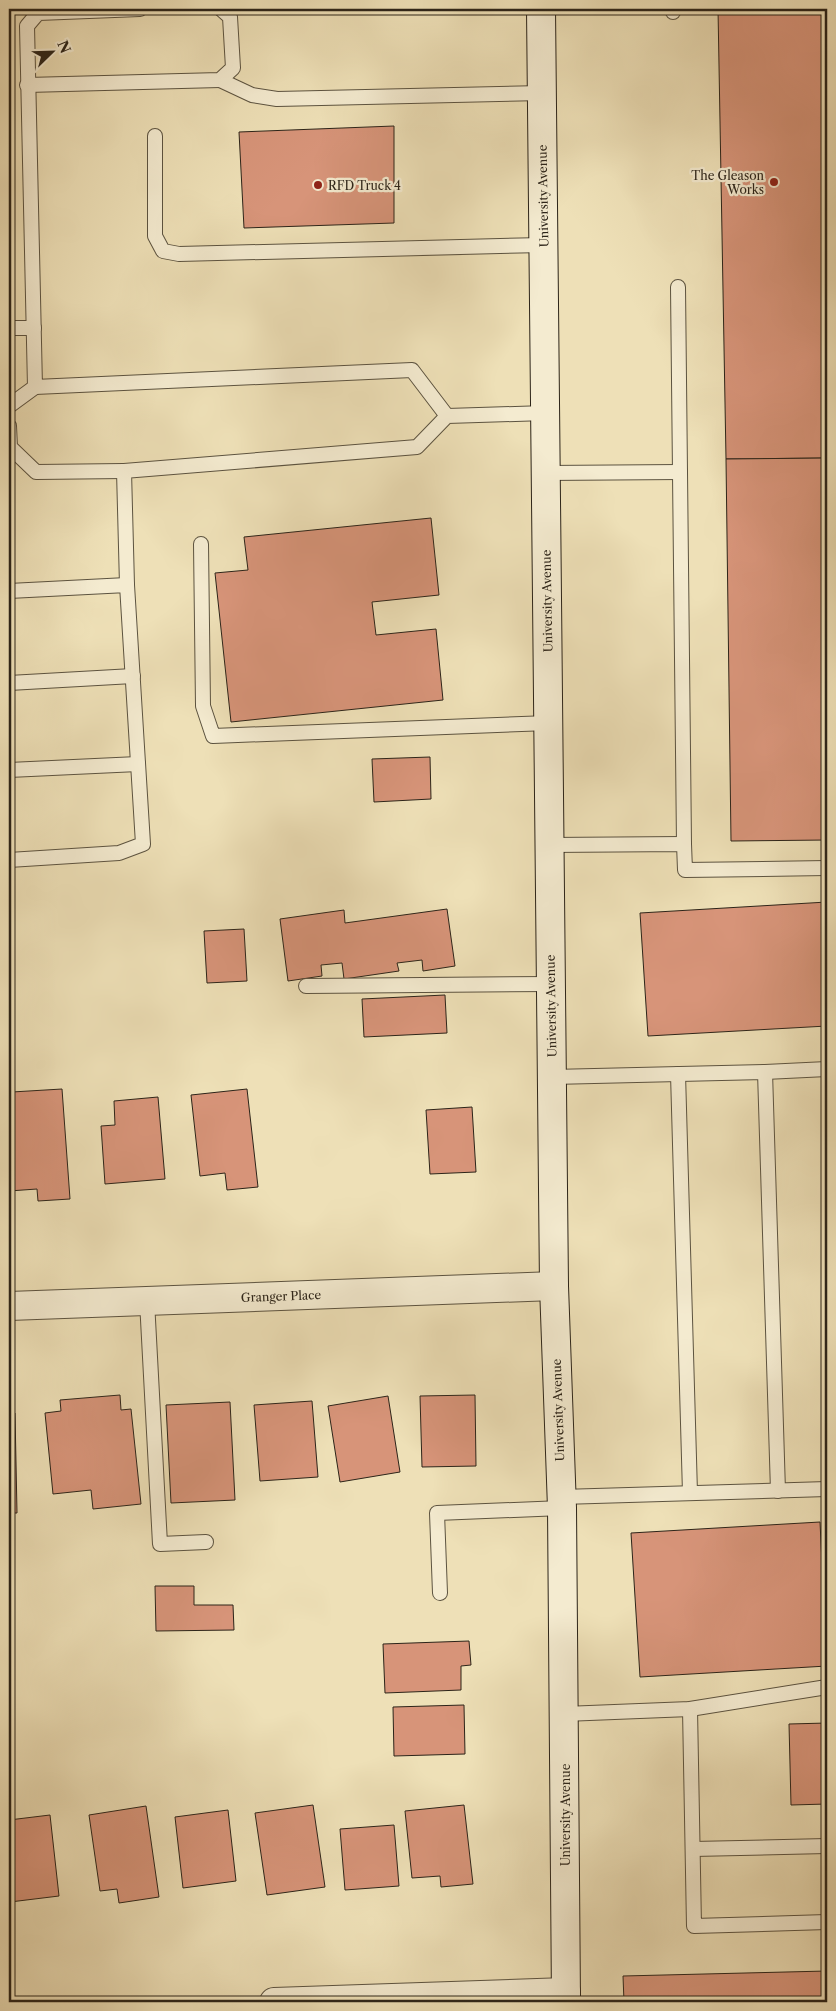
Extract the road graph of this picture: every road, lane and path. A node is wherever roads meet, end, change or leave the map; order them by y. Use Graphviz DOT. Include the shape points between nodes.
graph roads {
  1 [pos="140,9"];
  2 [pos="221,9"];
  3 [pos="541,9"];
  4 [pos="220,80"];
  5 [pos="27,85"];
  6 [pos="542,93"];
  7 [pos="155,136"];
  8 [pos="544,245"];
  9 [pos="678,287"];
  10 [pos="9,328"];
  11 [pos="34,328"];
  12 [pos="35,387"];
  13 [pos="9,406"];
  14 [pos="545,413"];
  15 [pos="448,416"];
  16 [pos="9,426"];
  17 [pos="124,471"];
  18 [pos="546,472"];
  19 [pos="680,472"];
  20 [pos="201,544"];
  21 [pos="127,585"];
  22 [pos="9,591"];
  23 [pos="133,676"];
  24 [pos="9,683"];
  25 [pos="548,724"];
  26 [pos="138,764"];
  27 [pos="9,770"];
  28 [pos="684,844"];
  29 [pos="549,845"];
  30 [pos="9,860"];
  31 [pos="827,868"];
  32 [pos="551,984"];
  33 [pos="306,986"];
  34 [pos="827,1069"];
  35 [pos="765,1072"];
  36 [pos="678,1074"];
  37 [pos="552,1077"];
  38 [pos="554,1286"];
  39 [pos="147,1301"];
  40 [pos="9,1306"];
  41 [pos="827,1488"];
  42 [pos="778,1490"];
  43 [pos="690,1493"];
  44 [pos="561,1503"];
  45 [pos="206,1542"];
  46 [pos="440,1593"];
  47 [pos="827,1687"];
  48 [pos="690,1708"];
  49 [pos="564,1714"];
  50 [pos="827,1846"];
  51 [pos="693,1849"];
  52 [pos="827,1922"];
  53 [pos="566,1997"];
  54 [pos="274,2002"];
  1 -- 5 [label="lane" via="38,13 27,26"];
  2 -- 4 [label="lane" via="230,17 233,68"];
  3 -- 6 [label="main road, University Avenue"];
  4 -- 5 [label="lane"];
  4 -- 6 [label="lane" via="252,95 277,98"];
  5 -- 11 [label="lane"];
  6 -- 8 [label="main road, University Avenue"];
  7 -- 8 [label="lane" via="155,236 163,251 179,254"];
  8 -- 14 [label="main road, University Avenue"];
  9 -- 19 [label="lane"];
  10 -- 11 [label="lane"];
  11 -- 12 [label="lane"];
  12 -- 13 [label="lane"];
  12 -- 15 [label="lane" via="412,370"];
  14 -- 15 [label="lane"];
  14 -- 18 [label="main road, University Avenue"];
  15 -- 17 [label="lane" via="417,447"];
  16 -- 17 [label="lane" via="10,447 36,472"];
  17 -- 21 [label="lane"];
  18 -- 19 [label="lane"];
  18 -- 25 [label="main road, University Avenue"];
  19 -- 28 [label="lane"];
  20 -- 25 [label="lane" via="203,706 213,736"];
  21 -- 22 [label="lane"];
  21 -- 23 [label="lane"];
  23 -- 24 [label="lane"];
  23 -- 26 [label="lane"];
  25 -- 29 [label="main road, University Avenue"];
  26 -- 27 [label="lane"];
  26 -- 30 [label="lane" via="143,844 119,853"];
  28 -- 29 [label="lane"];
  28 -- 31 [label="lane" via="685,870"];
  29 -- 32 [label="main road, University Avenue"];
  32 -- 33 [label="lane"];
  32 -- 37 [label="main road, University Avenue"];
  34 -- 35 [label="lane"];
  35 -- 36 [label="lane"];
  35 -- 42 [label="lane"];
  36 -- 37 [label="lane"];
  36 -- 43 [label="lane"];
  37 -- 38 [label="main road, University Avenue"];
  38 -- 39 [label="main road, Granger Place"];
  38 -- 44 [label="main road, University Avenue"];
  39 -- 40 [label="main road, Granger Place"];
  39 -- 45 [label="lane" via="160,1544"];
  41 -- 42 [label="lane"];
  42 -- 43 [label="lane"];
  43 -- 44 [label="lane"];
  44 -- 46 [label="lane" via="437,1513"];
  44 -- 49 [label="main road, University Avenue"];
  47 -- 48 [label="lane"];
  48 -- 49 [label="lane"];
  48 -- 51 [label="lane"];
  49 -- 53 [label="main road, University Avenue"];
  50 -- 51 [label="lane"];
  51 -- 52 [label="lane" via="694,1926"];
  53 -- 54 [label="main road"];
}
